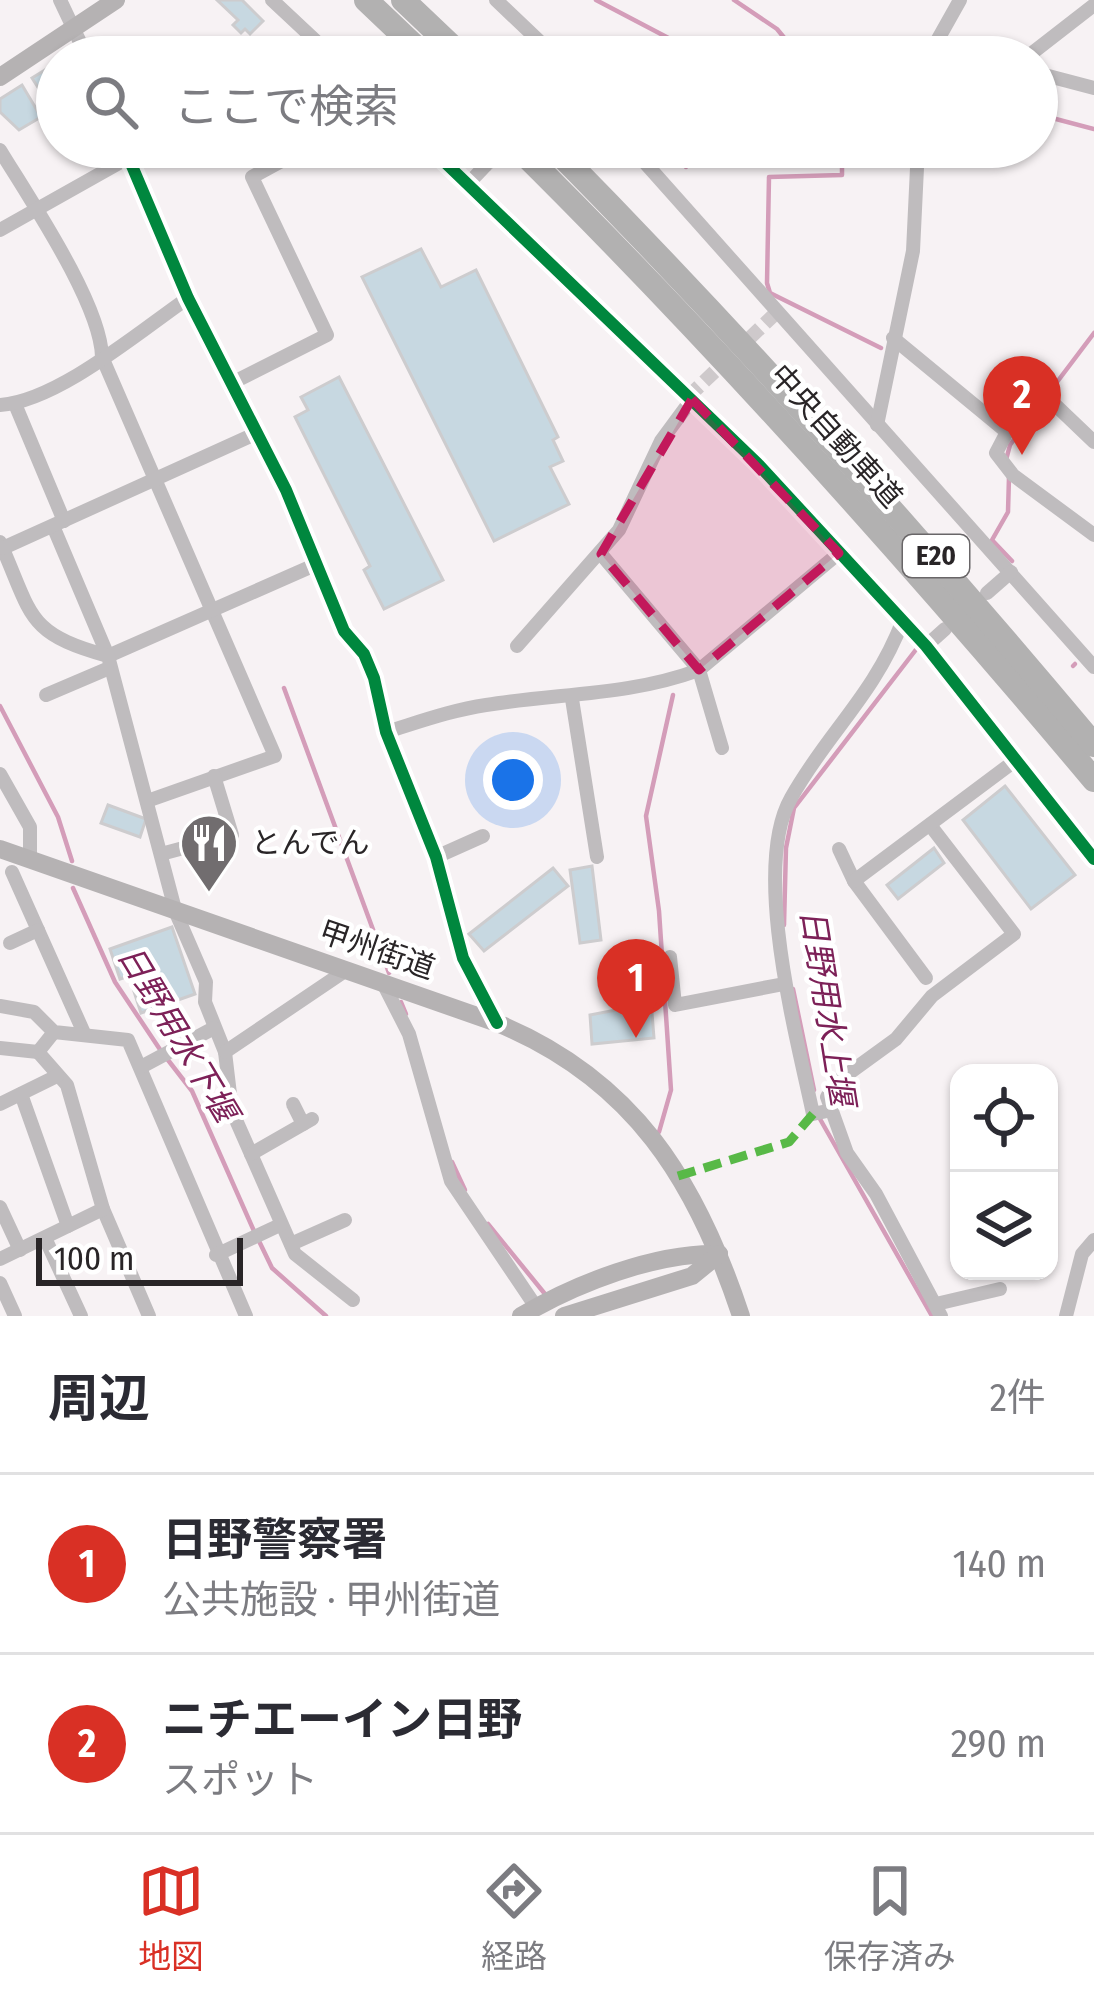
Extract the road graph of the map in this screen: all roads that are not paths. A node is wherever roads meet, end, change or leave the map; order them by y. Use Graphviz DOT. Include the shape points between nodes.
graph roads {
  1 [pos="60,0"];
  2 [pos="116,0"];
  3 [pos="272,0"];
  4 [pos="366,0"];
  5 [pos="403,0"];
  6 [pos="496,0"];
  7 [pos="960,0"];
  8 [pos="1094,5"];
  9 [pos="76,27"];
  10 [pos="62,36"];
  11 [pos="79,36"];
  12 [pos="311,36"];
  13 [pos="404,36"];
  14 [pos="441,36"];
  15 [pos="534,36"];
  16 [pos="939,36"];
  17 [pos="1054,36"];
  18 [pos="36,53"];
  19 [pos="0,77"];
  20 [pos="1058,79"];
  21 [pos="1094,88"];
  22 [pos="0,150"];
  23 [pos="103,168"];
  24 [pos="133,168"];
  25 [pos="268,168"];
  26 [pos="451,168"];
  27 [pos="483,168"];
  28 [pos="539,168"];
  29 [pos="573,168"];
  30 [pos="650,168"];
  31 [pos="916,168"];
  32 [pos="468,184"];
  33 [pos="38,212"];
  34 [pos="0,230"];
  35 [pos="188,298"];
  36 [pos="892,338"];
  37 [pos="102,357"];
  38 [pos="1046,374"];
  39 [pos="230,384"];
  40 [pos="692,399"];
  41 [pos="7,405"];
  42 [pos="877,425"];
  43 [pos="255,434"];
  44 [pos="1094,442"];
  45 [pos="154,481"];
  46 [pos="58,523"];
  47 [pos="1094,535"];
  48 [pos="1,545"];
  49 [pos="839,553"];
  50 [pos="601,554"];
  51 [pos="317,565"];
  52 [pos="1011,572"];
  53 [pos="987,593"];
  54 [pos="209,611"];
  55 [pos="903,620"];
  56 [pos="945,629"];
  57 [pos="517,646"];
  58 [pos="926,646"];
  59 [pos="108,663"];
  60 [pos="1094,667"];
  61 [pos="699,670"];
  62 [pos="46,695"];
  63 [pos="572,699"];
  64 [pos="386,732"];
  65 [pos="1094,745"];
  66 [pos="722,748"];
  67 [pos="1016,760"];
  68 [pos="0,773"];
  69 [pos="214,776"];
  70 [pos="1094,780"];
  71 [pos="150,800"];
  72 [pos="930,825"];
  73 [pos="483,836"];
  74 [pos="838,849"];
  75 [pos="161,854"];
  76 [pos="436,857"];
  77 [pos="597,857"];
  78 [pos="1094,859"];
  79 [pos="12,862"];
  80 [pos="854,881"];
  81 [pos="176,913"];
  82 [pos="38,930"];
  83 [pos="10,943"];
  84 [pos="670,956"];
  85 [pos="345,971"];
  86 [pos="926,978"];
  87 [pos="383,983"];
  88 [pos="784,984"];
  89 [pos="0,1006"];
  90 [pos="497,1023"];
  91 [pos="214,1028"];
  92 [pos="55,1031"];
  93 [pos="84,1034"];
  94 [pos="0,1048"];
  95 [pos="38,1052"];
  96 [pos="225,1052"];
  97 [pos="141,1067"];
  98 [pos="57,1076"];
  99 [pos="21,1094"];
  100 [pos="0,1104"];
  101 [pos="293,1105"];
  102 [pos="822,1112"];
  103 [pos="251,1154"];
  104 [pos="0,1208"];
  105 [pos="103,1209"];
  106 [pos="345,1220"];
  107 [pos="280,1225"];
  108 [pos="68,1226"];
  109 [pos="45,1238"];
  110 [pos="1094,1240"];
  111 [pos="292,1244"];
  112 [pos="20,1250"];
  113 [pos="719,1254"];
  114 [pos="216,1255"];
  115 [pos="0,1259"];
  116 [pos="0,1283"];
  117 [pos="1000,1289"];
  118 [pos="353,1300"];
  119 [pos="939,1310"];
  120 [pos="528,1311"];
  121 [pos="16,1316"];
  122 [pos="81,1316"];
  123 [pos="149,1316"];
  124 [pos="246,1316"];
  125 [pos="565,1316"];
  126 [pos="741,1316"];
  127 [pos="1066,1316"];
  1 -- 9 [label="street"];
  2 -- 9 [label="main road"];
  3 -- 12 [label="street"];
  4 -- 13 [label="highway"];
  5 -- 14 [label="highway"];
  6 -- 15 [label="street"];
  7 -- 16 [label="street"];
  8 -- 17 [label="street"];
  9 -- 10 [label="main road"];
  9 -- 11 [label="street"];
  18 -- 19 [label="main road"];
  20 -- 21 [label="street"];
  22 -- 33 [label="street"];
  23 -- 33 [label="street"];
  24 -- 35 [label="street"];
  25 -- 39 [label="street" via="252,177 327,335"];
  26 -- 32 [label="street"];
  27 -- 32 [label="street"];
  28 -- 70 [label="highway, 中央自動車道 / E20" via="822,464"];
  29 -- 65 [label="highway, 中央自動車道 / E20" via="786,388"];
  30 -- 42 [label="street"];
  31 -- 36 [label="street" via="913,251"];
  32 -- 40 [label="street"];
  33 -- 34 [label="street"];
  33 -- 37 [label="street"];
  35 -- 37 [label="street"];
  35 -- 39 [label="street"];
  36 -- 42 [label="street"];
  36 -- 47 [label="street" via="1007,432 996,453 1007,469"];
  37 -- 41 [label="street"];
  37 -- 45 [label="street"];
  38 -- 44 [label="street" via="1030,382"];
  39 -- 43 [label="street"];
  40 -- 49 [label="street"];
  40 -- 50 [label="street"];
  41 -- 46 [label="street"];
  42 -- 52 [label="street"];
  43 -- 45 [label="street"];
  43 -- 51 [label="street"];
  45 -- 46 [label="street"];
  45 -- 54 [label="street"];
  46 -- 48 [label="street"];
  46 -- 59 [label="street"];
  48 -- 59 [label="street" via="34,621 55,641"];
  49 -- 55 [label="street"];
  49 -- 61 [label="street"];
  50 -- 57 [label="street"];
  50 -- 61 [label="street"];
  51 -- 54 [label="street"];
  51 -- 64 [label="street" via="344,631 364,654"];
  52 -- 53 [label="street"];
  52 -- 60 [label="street"];
  54 -- 59 [label="street"];
  54 -- 69 [label="street" via="275,756"];
  55 -- 58 [label="street"];
  55 -- 88 [label="street" via="864,700 786,810 777,919"];
  56 -- 58 [label="street"];
  58 -- 67 [label="street"];
  59 -- 62 [label="street"];
  59 -- 71 [label="street"];
  61 -- 63 [label="street"];
  61 -- 66 [label="street"];
  63 -- 64 [label="street" via="492,704"];
  63 -- 77 [label="street"];
  64 -- 76 [label="street"];
  67 -- 72 [label="street"];
  67 -- 78 [label="street"];
  68 -- 79 [label="street" via="30,827"];
  69 -- 71 [label="street"];
  69 -- 75 [label="street" via="232,835"];
  71 -- 75 [label="street"];
  72 -- 80 [label="street"];
  72 -- 102 [label="street" via="1014,934 834,1084"];
  73 -- 76 [label="street"];
  74 -- 80 [label="street"];
  75 -- 81 [label="street"];
  76 -- 90 [label="street" via="464,958"];
  79 -- 81 [label="main road, 甲州街道"];
  79 -- 82 [label="street"];
  80 -- 86 [label="street"];
  81 -- 85 [label="main road, 甲州街道"];
  81 -- 91 [label="street" via="206,982"];
  82 -- 83 [label="street"];
  82 -- 93 [label="street"];
  84 -- 88 [label="street" via="675,1005"];
  85 -- 87 [label="main road, 甲州街道"];
  85 -- 96 [label="street"];
  87 -- 90 [label="main road, 甲州街道"];
  87 -- 120 [label="street" via="409,1034 451,1181"];
  88 -- 102 [label="street"];
  89 -- 92 [label="street" via="34,1012"];
  90 -- 113 [label="main road, 甲州街道" via="565,1055 626,1104 659,1145"];
  91 -- 96 [label="street"];
  91 -- 97 [label="street"];
  92 -- 93 [label="street"];
  92 -- 95 [label="street"];
  93 -- 97 [label="street" via="128,1040"];
  94 -- 95 [label="street"];
  95 -- 98 [label="street"];
  96 -- 103 [label="street" via="232,1112"];
  97 -- 114 [label="street"];
  98 -- 99 [label="street"];
  98 -- 105 [label="street" via="67,1085"];
  99 -- 100 [label="street"];
  99 -- 108 [label="street"];
  101 -- 103 [label="street" via="308,1121"];
  102 -- 119 [label="street"];
  103 -- 107 [label="street"];
  104 -- 112 [label="street"];
  105 -- 108 [label="street"];
  105 -- 123 [label="street"];
  106 -- 111 [label="street"];
  107 -- 111 [label="street"];
  107 -- 114 [label="street"];
  108 -- 109 [label="street"];
  109 -- 112 [label="street"];
  109 -- 122 [label="street"];
  110 -- 127 [label="street" via="1082,1254"];
  111 -- 118 [label="street"];
  112 -- 115 [label="street"];
  113 -- 120 [label="main road" via="689,1253"];
  113 -- 125 [label="main road" via="692,1276"];
  113 -- 126 [label="main road, 甲州街道"];
  114 -- 124 [label="street"];
  116 -- 121 [label="street"];
  117 -- 119 [label="street"];
}
